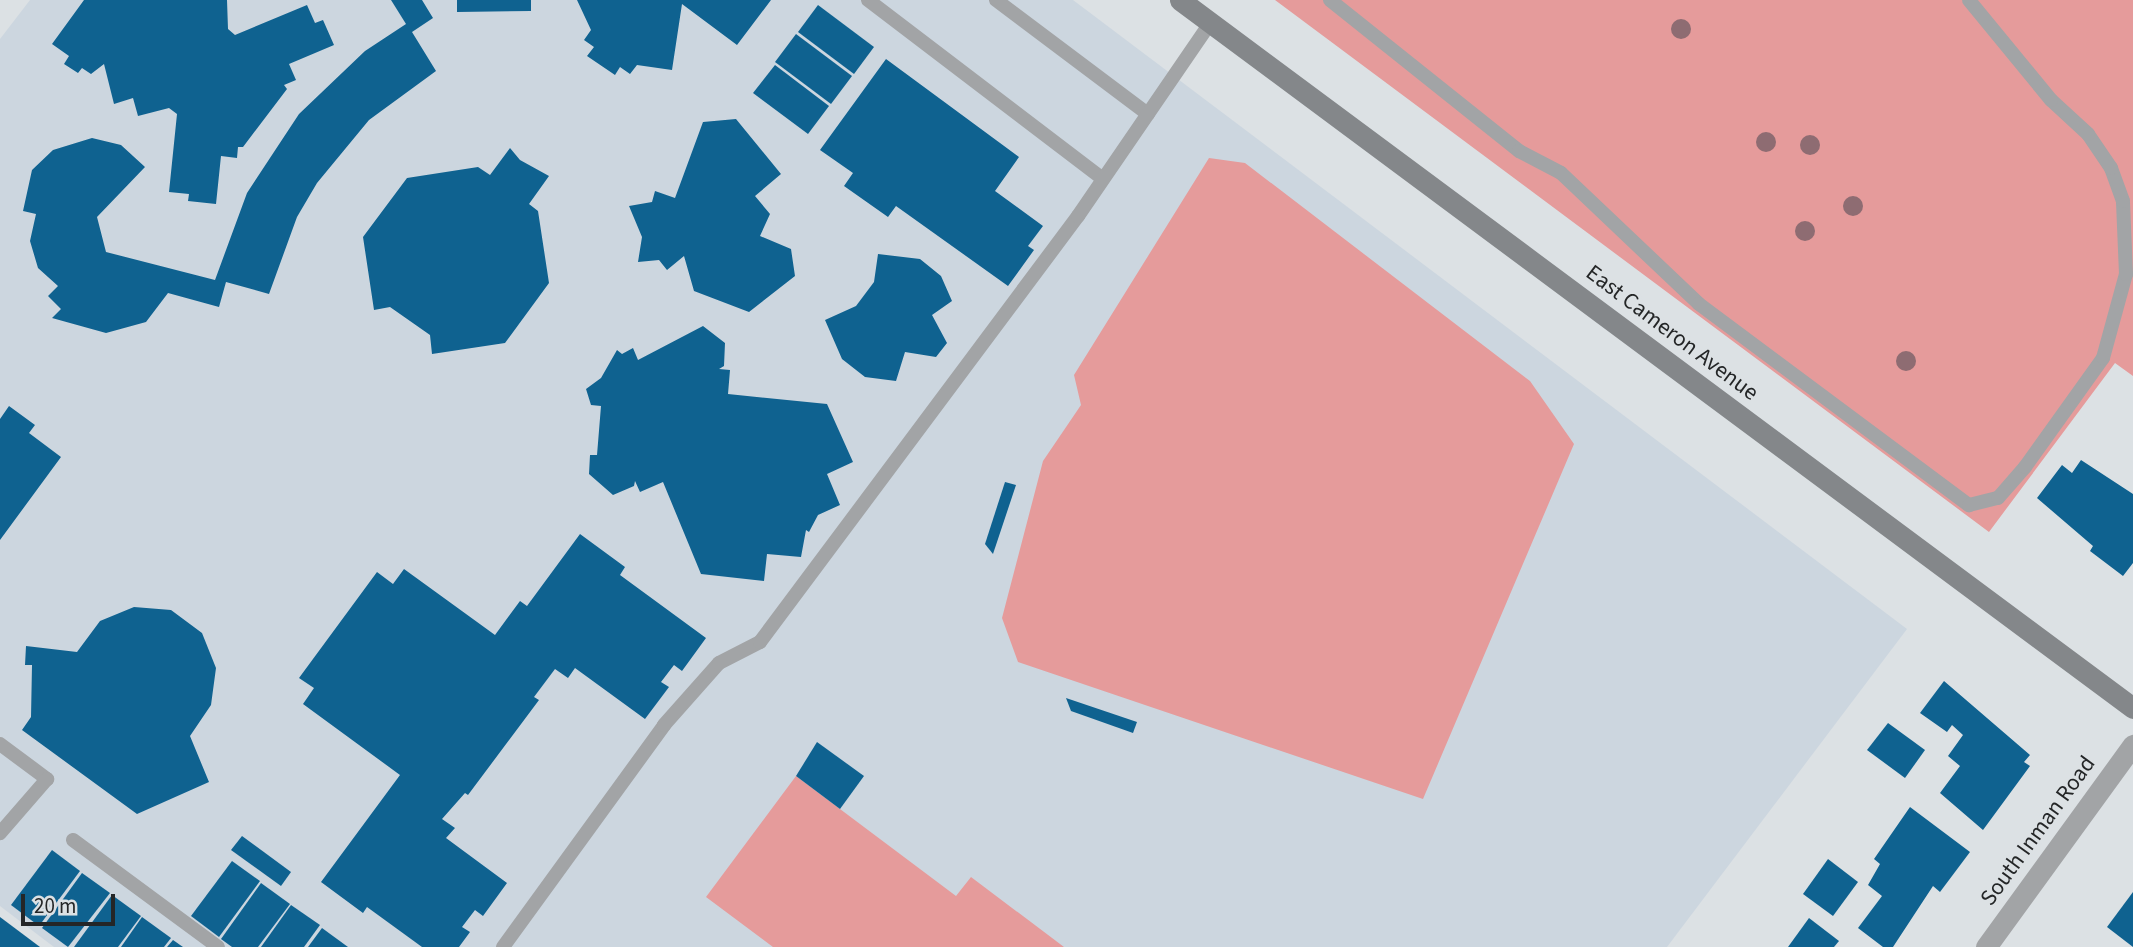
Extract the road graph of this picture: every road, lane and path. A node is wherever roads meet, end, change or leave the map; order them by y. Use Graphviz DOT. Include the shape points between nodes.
graph roads {
  1 [pos="868,0"];
  2 [pos="996,0"];
  3 [pos="1180,0"];
  4 [pos="1330,0"];
  5 [pos="1969,0"];
  6 [pos="1210,23"];
  7 [pos="1148,114"];
  8 [pos="1103,179"];
  9 [pos="2133,708"];
  10 [pos="0,744"];
  11 [pos="2133,745"];
  12 [pos="0,833"];
  13 [pos="73,840"];
  14 [pos="218,947"];
  15 [pos="503,947"];
  16 [pos="1986,947"];
  1 -- 8 [label="lane"];
  2 -- 7 [label="lane"];
  3 -- 6 [label="main road, East Cameron Avenue"];
  4 -- 5 [label="lane" via="1519,151 1561,173 1699,304 1969,505 1998,498 2103,358 2126,274 2123,201 2111,167 2088,134 2051,100"];
  6 -- 7 [label="lane"];
  6 -- 9 [label="main road, East Cameron Avenue"];
  7 -- 8 [label="lane"];
  8 -- 15 [label="lane" via="760,642 719,663 664,725"];
  10 -- 12 [label="lane" via="47,779"];
  11 -- 16 [label="street, South Inman Road"];
  13 -- 14 [label="lane"];
}
